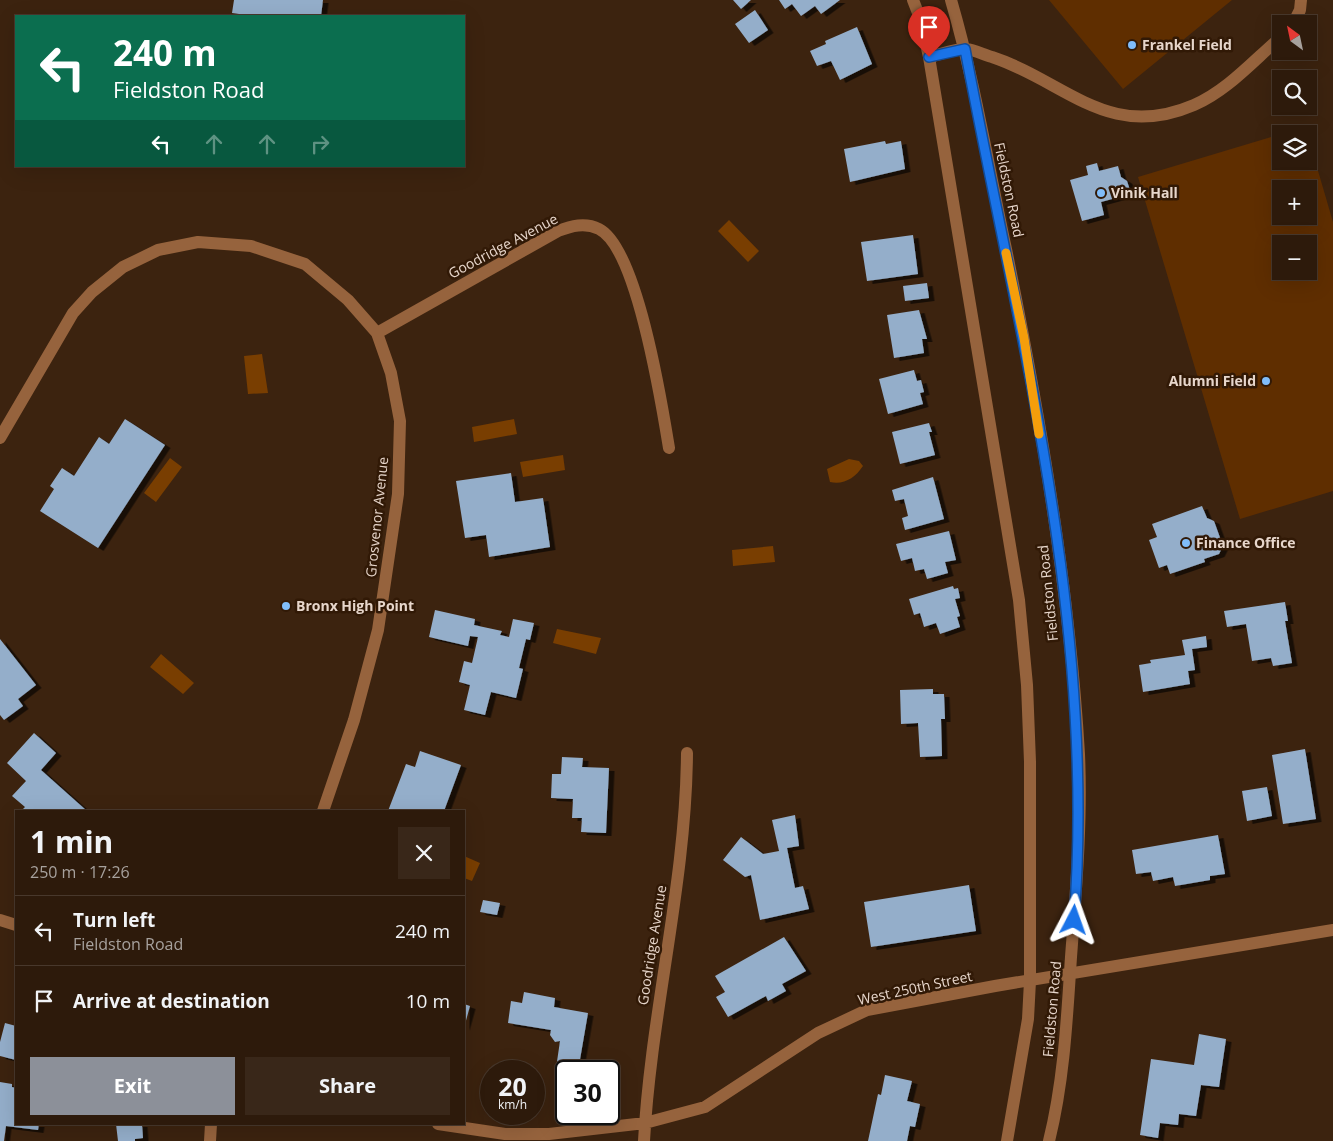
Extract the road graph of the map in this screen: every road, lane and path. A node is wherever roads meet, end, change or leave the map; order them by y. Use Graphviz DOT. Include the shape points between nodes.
graph roads {
  1 [pos="913,0"];
  2 [pos="951,0"];
  3 [pos="1301,0"];
  4 [pos="1298,15"];
  5 [pos="1272,45"];
  6 [pos="965,49"];
  7 [pos="929,57"];
  8 [pos="377,333"];
  9 [pos="0,438"];
  10 [pos="670,448"];
  11 [pos="686,753"];
  12 [pos="323,810"];
  13 [pos="0,920"];
  14 [pos="15,925"];
  15 [pos="1333,930"];
  16 [pos="1070,974"];
  17 [pos="1030,981"];
  18 [pos="645,1123"];
  19 [pos="211,1125"];
  20 [pos="445,1125"];
  21 [pos="210,1141"];
  22 [pos="644,1141"];
  23 [pos="1007,1141"];
  24 [pos="1049,1141"];
  1 -- 7 [label="street, Fieldston Road"];
  2 -- 6 [label="street, Fieldston Road"];
  3 -- 4 [label="street"];
  5 -- 6 [label="street" via="1218,91 1196,104 1175,112 1144,116 1114,114 1087,105 1008,62"];
  6 -- 7 [label="street"];
  6 -- 16 [label="street, Fieldston Road" via="1024,338 1054,507 1079,756 1079,849"];
  7 -- 17 [label="street, Fieldston Road" via="1019,600 1030,762"];
  8 -- 9 [label="street, Grosvenor Avenue" via="348,300 305,264 250,246 198,242 158,250 123,266 92,292 74,313"];
  8 -- 10 [label="street, Goodridge Avenue" via="558,231 577,224 599,229 614,243 630,280 651,346"];
  8 -- 12 [label="street, Grosvenor Avenue" via="391,373 400,421 398,494 378,630 354,720"];
  11 -- 18 [label="street, Goodridge Avenue" via="686,804 672,925 654,1033"];
  13 -- 14 [label="street"];
  15 -- 16 [label="street, West 250th Street"];
  16 -- 17 [label="street, West 250th Street"];
  16 -- 24 [label="street, Fieldston Road" via="1066,1040"];
  17 -- 18 [label="street, West 250th Street" via="867,1010 818,1033 705,1107"];
  17 -- 23 [label="street, Fieldston Road" via="1028,1019"];
  18 -- 20 [label="street, West 250th Street" via="549,1134 505,1134"];
  18 -- 22 [label="street, Goodridge Avenue"];
  19 -- 21 [label="street"];
}
